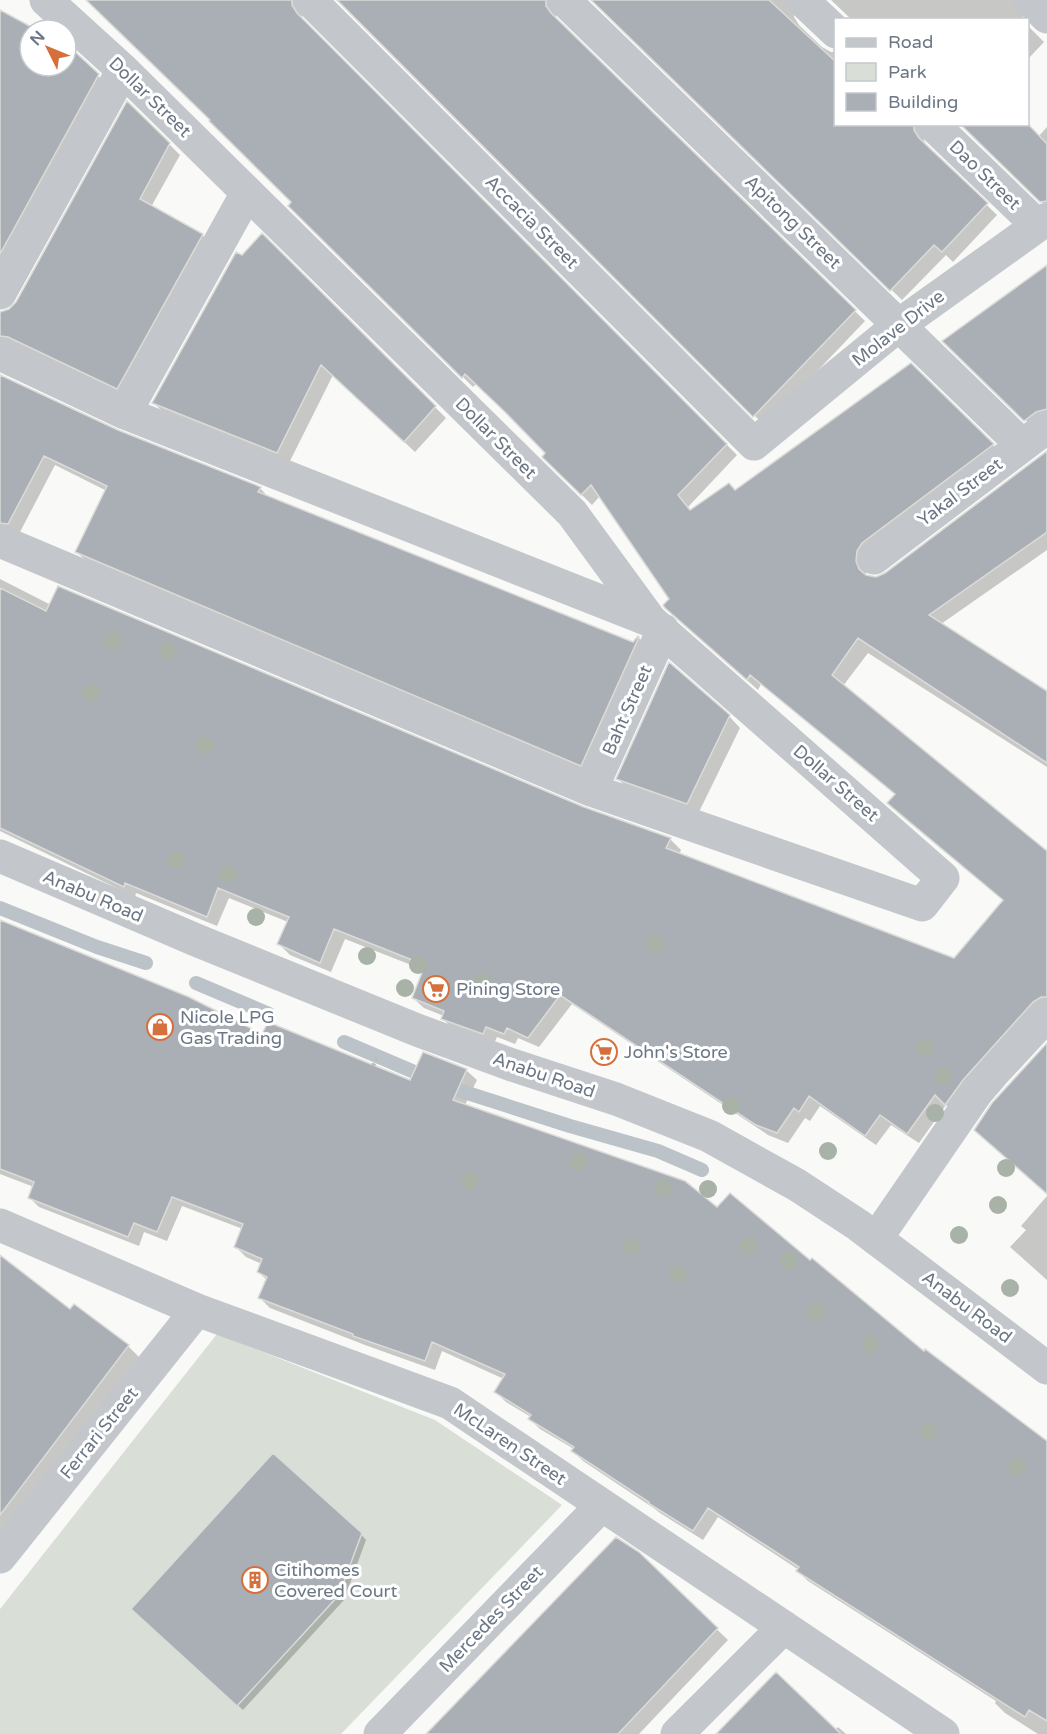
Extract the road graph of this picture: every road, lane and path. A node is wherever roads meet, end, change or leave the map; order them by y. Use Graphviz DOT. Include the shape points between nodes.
graph roads {
  1 [pos="46,0"];
  2 [pos="310,0"];
  3 [pos="564,0"];
  4 [pos="802,0"];
  5 [pos="1030,0"];
  6 [pos="1047,16"];
  7 [pos="834,30"];
  8 [pos="123,70"];
  9 [pos="934,126"];
  10 [pos="246,193"];
  11 [pos="1042,222"];
  12 [pos="0,293"];
  13 [pos="899,325"];
  14 [pos="0,354"];
  15 [pos="125,413"];
  16 [pos="1035,436"];
  17 [pos="754,444"];
  18 [pos="0,542"];
  19 [pos="874,558"];
  20 [pos="657,625"];
  21 [pos="591,790"];
  22 [pos="0,856"];
  23 [pos="1047,1015"];
  24 [pos="0,1225"];
  25 [pos="876,1239"];
  26 [pos="197,1310"];
  27 [pos="1047,1368"];
  28 [pos="602,1505"];
  29 [pos="0,1557"];
  30 [pos="784,1627"];
  31 [pos="380,1734"];
  32 [pos="677,1734"];
  33 [pos="943,1734"];
  1 -- 8 [label="street, Dollar Street"];
  2 -- 17 [label="street, Accacia Street"];
  3 -- 13 [label="street, Apitong Street"];
  4 -- 7 [label="street"];
  5 -- 6 [label="street"];
  8 -- 10 [label="street, Dollar Street"];
  8 -- 12 [label="street"];
  9 -- 11 [label="street, Dao Street"];
  10 -- 15 [label="street"];
  10 -- 20 [label="street, Dollar Street" via="572,513"];
  11 -- 13 [label="street, Molave Drive"];
  13 -- 16 [label="street, Apitong Street"];
  13 -- 17 [label="street, Molave Drive"];
  14 -- 15 [label="street"];
  15 -- 20 [label="street"];
  16 -- 19 [label="street, Yakal Street"];
  18 -- 21 [label="street"];
  20 -- 21 [label="street, Baht Street"];
  20 -- 21 [label="street, Dollar Street" via="943,878 922,905"];
  22 -- 25 [label="street, Anabu Road" via="417,1030 683,1125 797,1185"];
  23 -- 25 [label="street" via="977,1092"];
  24 -- 26 [label="street, McLaren Street"];
  25 -- 27 [label="street, Anabu Road"];
  26 -- 28 [label="street, McLaren Street" via="450,1403"];
  26 -- 29 [label="street, Ferrari Street"];
  28 -- 30 [label="street, McLaren Street"];
  28 -- 31 [label="street, Mercedes Street"];
  30 -- 32 [label="street"];
  30 -- 33 [label="street, McLaren Street"];
}
